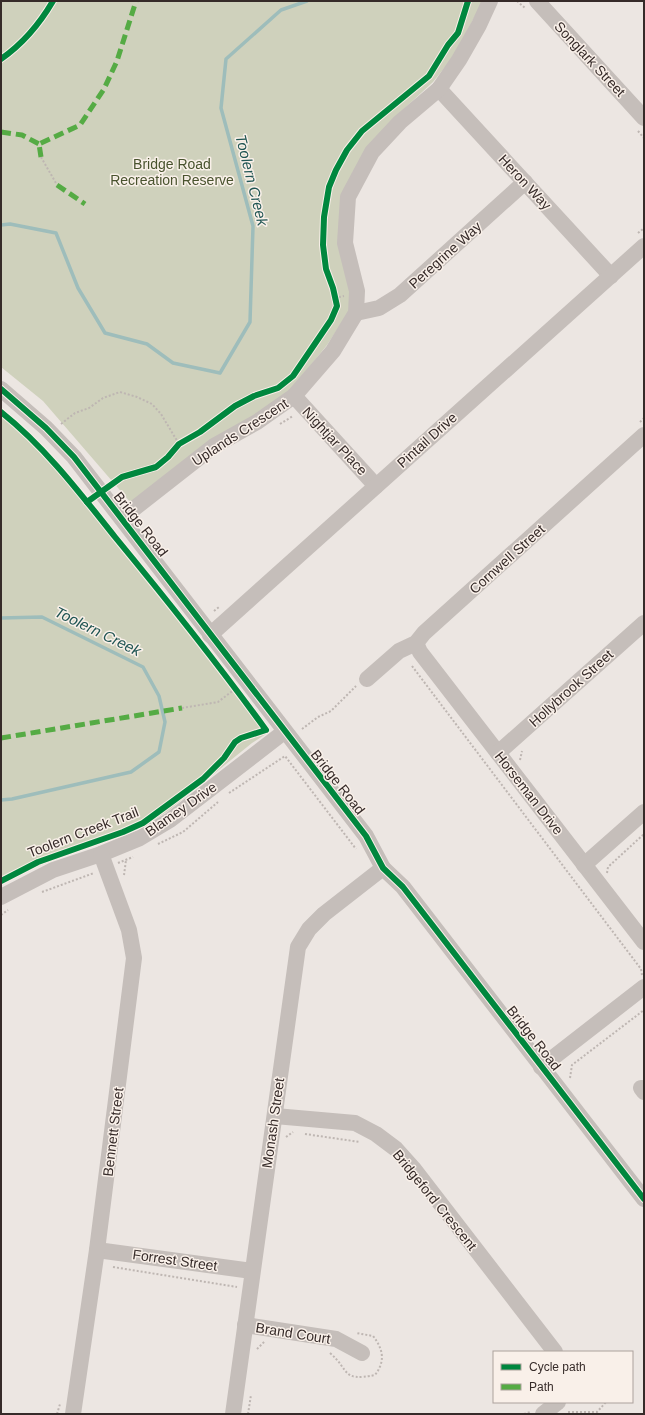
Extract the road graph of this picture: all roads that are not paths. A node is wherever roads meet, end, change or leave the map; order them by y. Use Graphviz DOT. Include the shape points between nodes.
graph roads {
  1 [pos="490,1"];
  2 [pos="537,1"];
  3 [pos="439,89"];
  4 [pos="644,118"];
  5 [pos="525,182"];
  6 [pos="644,246"];
  7 [pos="611,276"];
  8 [pos="356,313"];
  9 [pos="1,389"];
  10 [pos="294,396"];
  11 [pos="641,429"];
  12 [pos="376,486"];
  13 [pos="122,518"];
  14 [pos="644,623"];
  15 [pos="210,635"];
  16 [pos="409,647"];
  17 [pos="367,678"];
  18 [pos="284,732"];
  19 [pos="498,753"];
  20 [pos="644,812"];
  21 [pos="101,854"];
  22 [pos="588,861"];
  23 [pos="383,868"];
  24 [pos="1,897"];
  25 [pos="644,942"];
  26 [pos="643,982"];
  27 [pos="541,1067"];
  28 [pos="281,1116"];
  29 [pos="644,1199"];
  30 [pos="97,1250"];
  31 [pos="252,1271"];
  32 [pos="252,1326"];
  33 [pos="554,1351"];
  34 [pos="362,1353"];
  35 [pos="557,1403"];
  36 [pos="74,1414"];
  37 [pos="233,1414"];
  38 [pos="543,1414"];
  1 -- 3 [label="street, Uplands Crescent" via="459,60"];
  2 -- 4 [label="street, Songlark Street"];
  3 -- 5 [label="street, Heron Way"];
  3 -- 8 [label="street, Uplands Crescent" via="400,122 372,152 348,197 345,243 357,294"];
  5 -- 7 [label="street, Heron Way"];
  5 -- 8 [label="street, Peregrine Way" via="400,295 379,308"];
  6 -- 7 [label="street, Pintail Drive"];
  7 -- 12 [label="street, Pintail Drive"];
  8 -- 10 [label="street, Uplands Crescent" via="333,351"];
  9 -- 13 [label="street, Bridge Road" via="74,456"];
  10 -- 12 [label="street, Nightjar Place"];
  10 -- 13 [label="street, Uplands Crescent" via="257,422 214,446"];
  11 -- 16 [label="street, Cornwell Street"];
  12 -- 15 [label="street, Pintail Drive"];
  13 -- 15 [label="street, Bridge Road"];
  14 -- 19 [label="street, Hollybrook Street"];
  15 -- 18 [label="street, Bridge Road"];
  16 -- 17 [label="street, Cornwell Street"];
  16 -- 19 [label="street, Horseman Drive" via="420,652"];
  18 -- 21 [label="street, Blamey Drive" via="170,820 140,838"];
  18 -- 23 [label="street, Bridge Road" via="366,837"];
  19 -- 22 [label="street, Horseman Drive"];
  20 -- 22 [label="street"];
  21 -- 24 [label="street, Blamey Drive" via="53,870"];
  21 -- 30 [label="street, Bennett Street" via="129,930 134,958"];
  22 -- 25 [label="street, Horseman Drive"];
  23 -- 27 [label="street, Bridge Road" via="403,887"];
  23 -- 28 [label="street, Monash Street" via="324,914 309,928 298,947"];
  26 -- 27 [label="street"];
  27 -- 29 [label="street, Bridge Road"];
  28 -- 31 [label="street, Monash Street"];
  28 -- 33 [label="street, Bridgeford Crescent" via="355,1123 396,1149"];
  30 -- 31 [label="street, Forrest Street"];
  30 -- 36 [label="street, Bennett Street"];
  31 -- 32 [label="street, Monash Street"];
  32 -- 34 [label="street, Brand Court" via="336,1339"];
  32 -- 37 [label="street, Monash Street"];
  35 -- 38 [label="street"];
}
